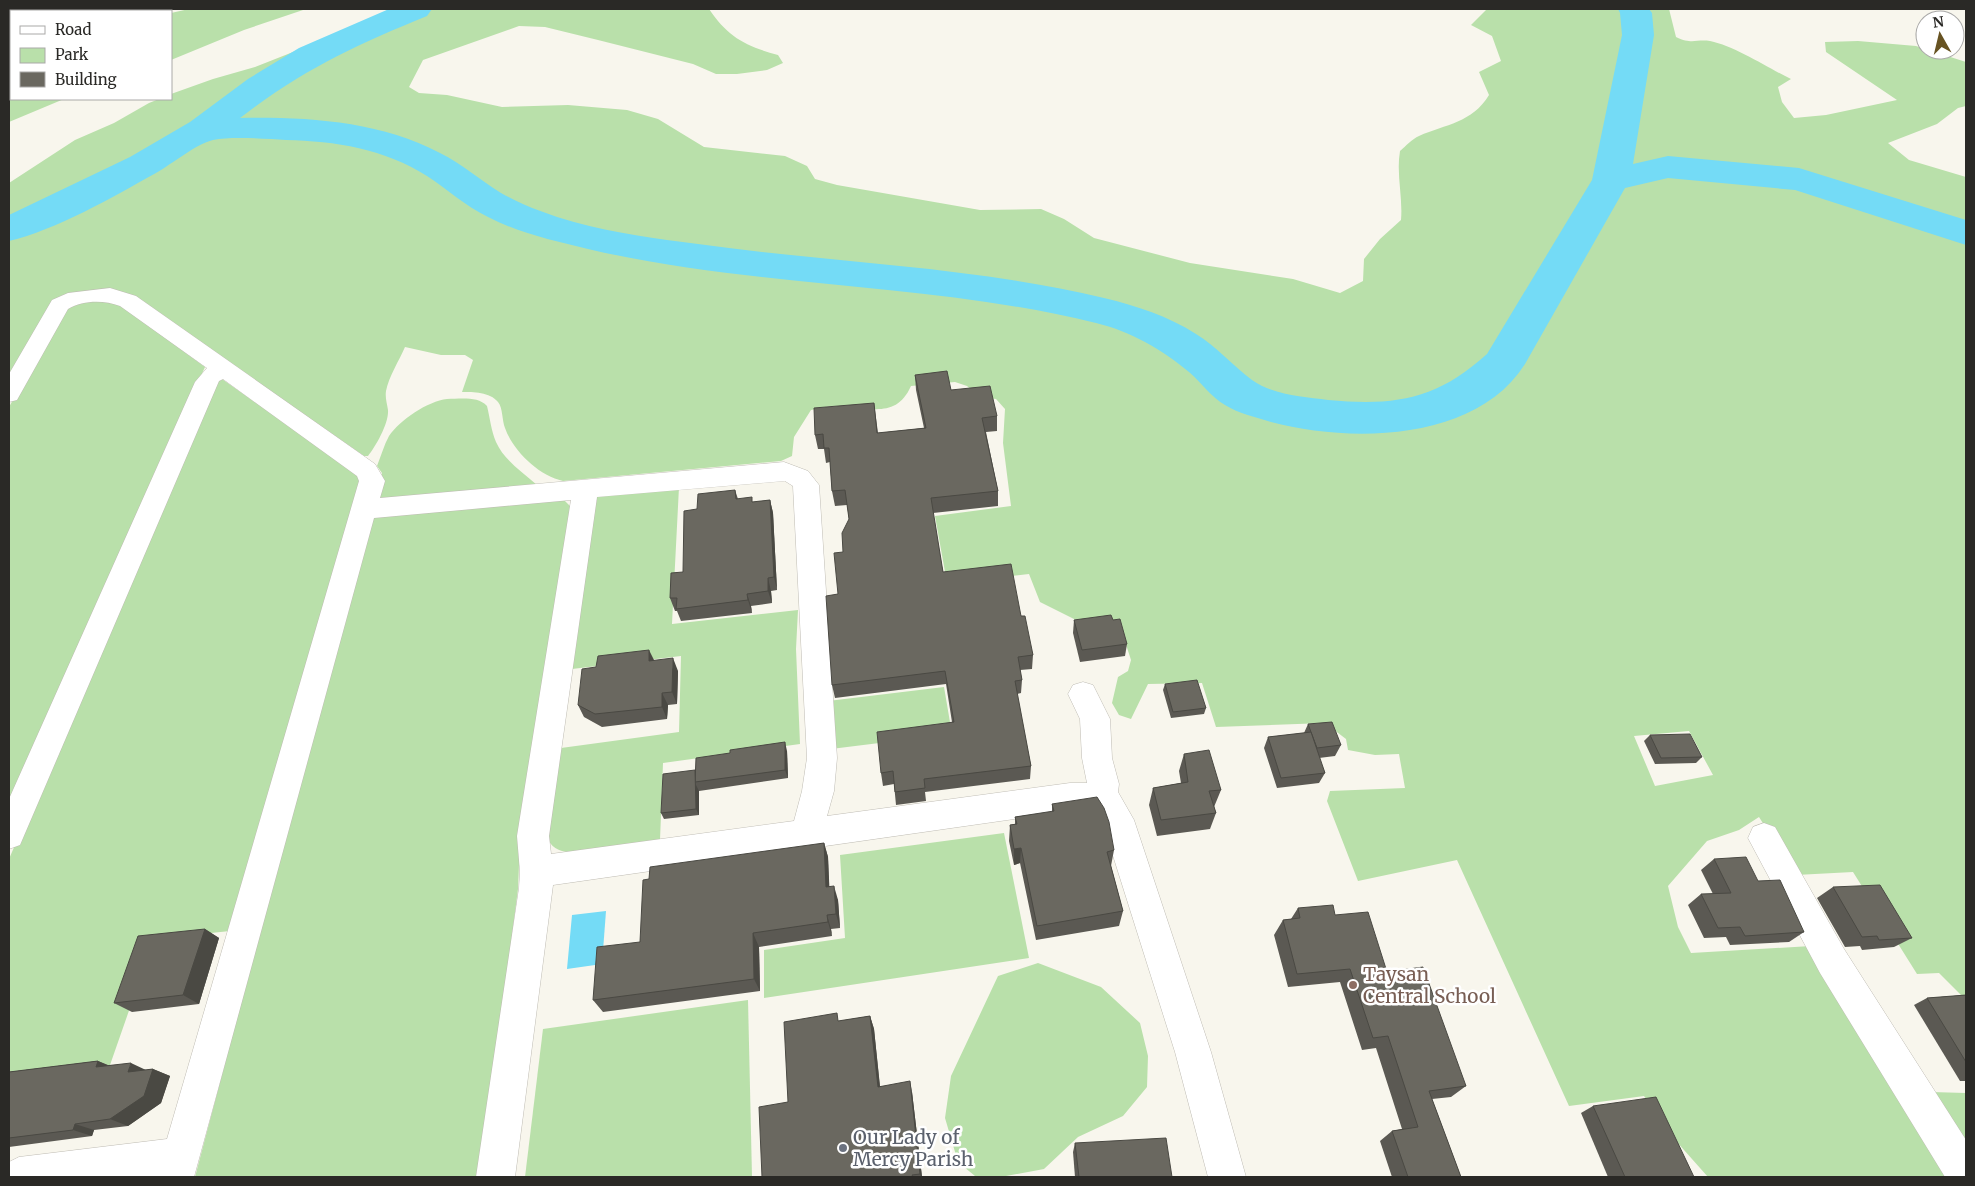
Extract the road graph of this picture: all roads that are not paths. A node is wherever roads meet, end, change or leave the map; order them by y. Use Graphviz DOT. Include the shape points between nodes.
graph roads {
  1 [pos="223,369"];
  2 [pos="9,394"];
  3 [pos="585,490"];
  4 [pos="365,509"];
  5 [pos="1082,694"];
  6 [pos="1101,798"];
  7 [pos="9,834"];
  8 [pos="806,834"];
  9 [pos="1764,838"];
  10 [pos="537,872"];
  11 [pos="178,1167"];
  12 [pos="1966,1175"];
  13 [pos="19,1177"];
  14 [pos="495,1177"];
  15 [pos="1227,1177"];
  1 -- 2 [label="street" via="128,300 110,295 91,296 68,300 60,305"];
  1 -- 4 [label="street" via="366,470 372,480"];
  1 -- 7 [label="street" via="207,382"];
  3 -- 4 [label="street"];
  3 -- 8 [label="street" via="784,472 802,478 806,485 822,758 818,791"];
  3 -- 10 [label="street" via="532,836"];
  4 -- 11 [label="street" via="356,528"];
  5 -- 6 [label="street" via="1095,719 1097,758 1103,784"];
  6 -- 8 [label="street" via="1070,797"];
  6 -- 15 [label="street" via="1109,804 1118,820 1194,1052"];
  8 -- 10 [label="street"];
  9 -- 12 [label="street" via="1832,961"];
  10 -- 14 [label="street"];
  11 -- 13 [label="street"];
}
